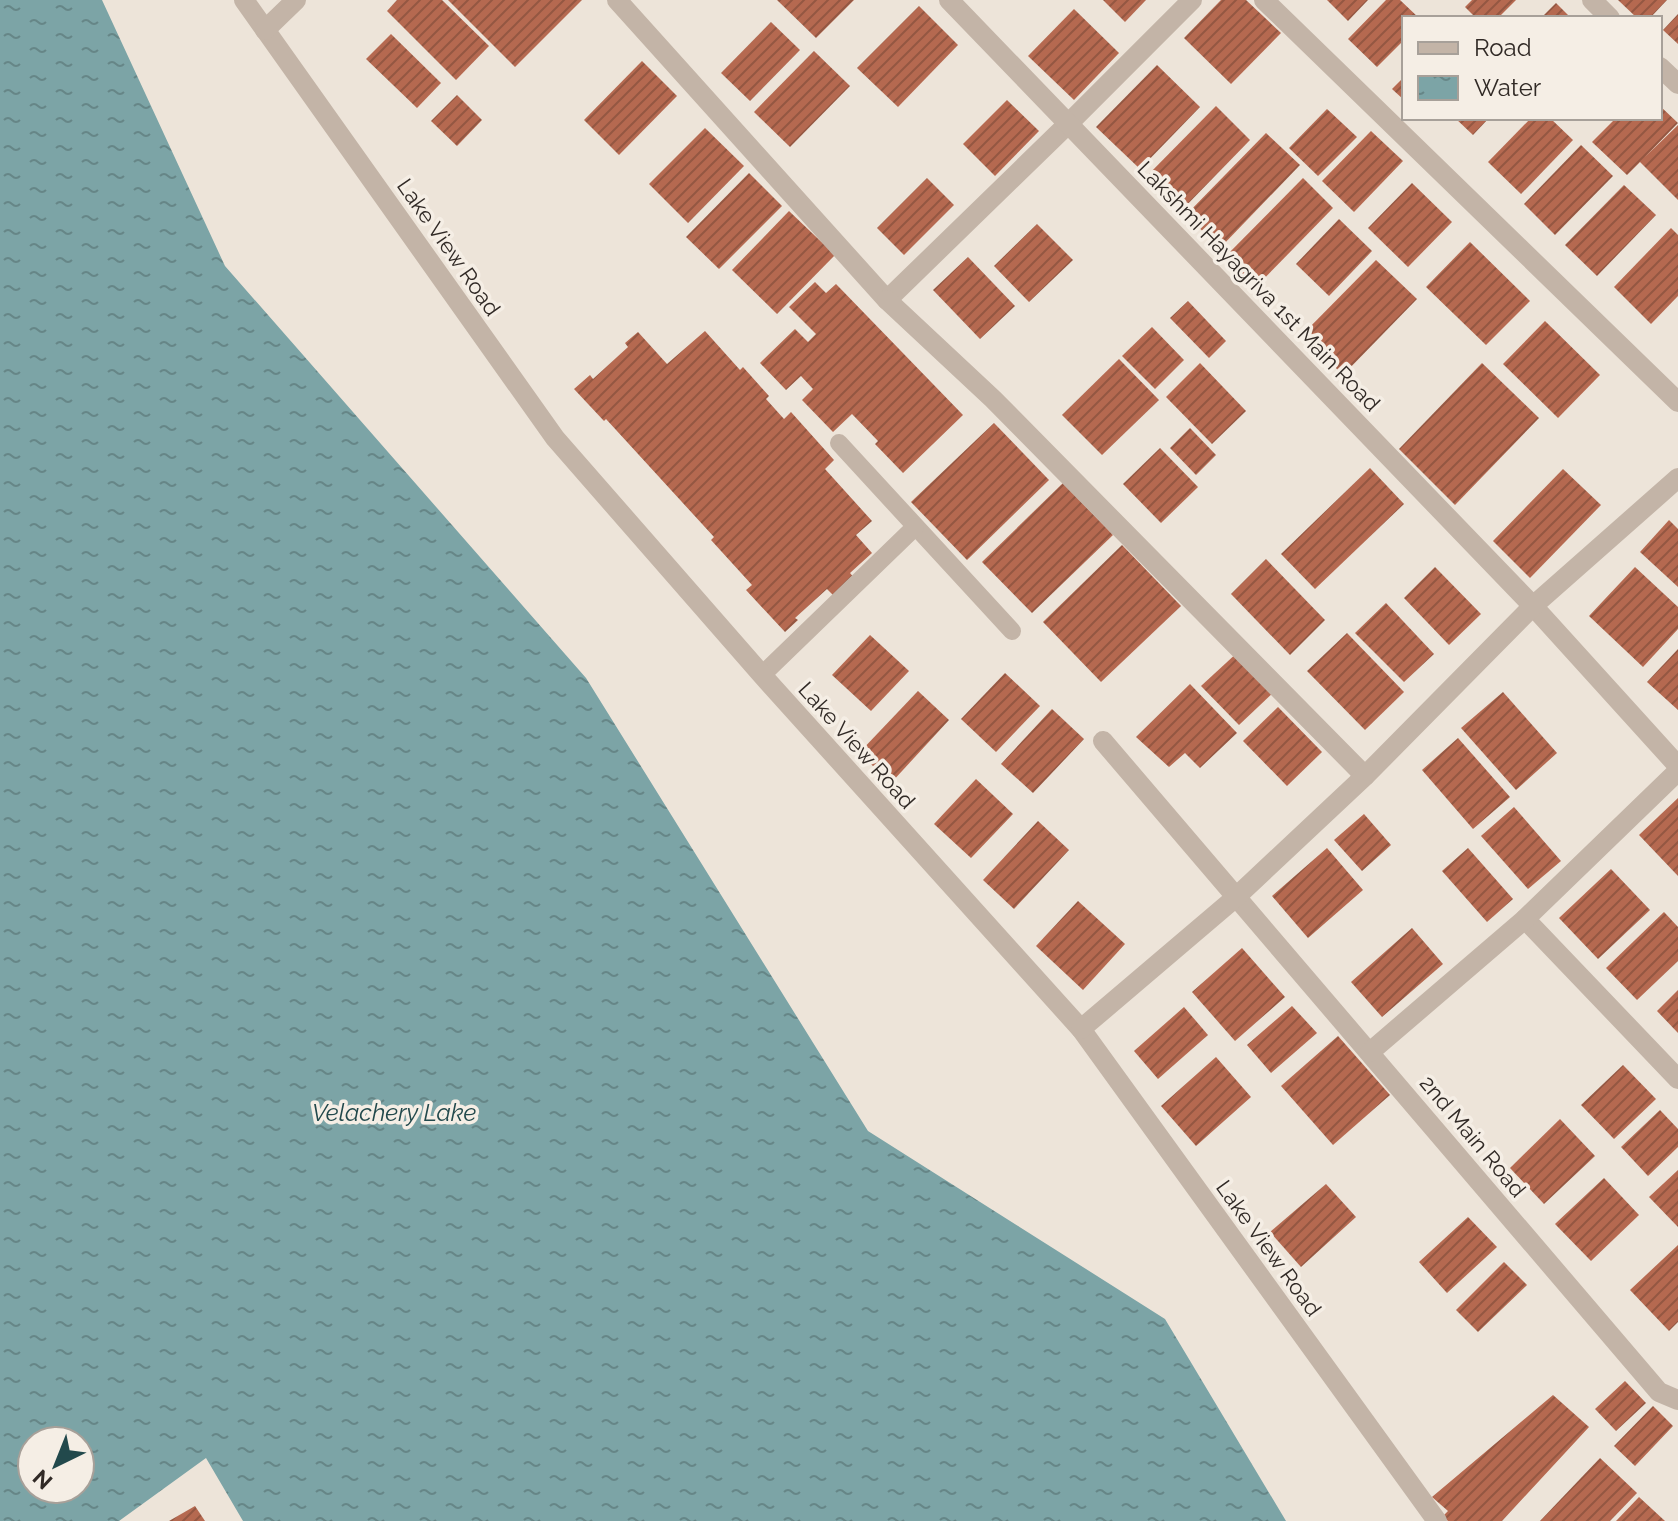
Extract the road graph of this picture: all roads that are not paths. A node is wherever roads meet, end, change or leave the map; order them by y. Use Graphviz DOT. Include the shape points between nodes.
graph roads {
  1 [pos="244,0"];
  2 [pos="296,0"];
  3 [pos="617,0"];
  4 [pos="949,0"];
  5 [pos="1192,0"];
  6 [pos="1264,0"];
  7 [pos="1592,0"];
  8 [pos="1608,16"];
  9 [pos="265,30"];
  10 [pos="1662,69"];
  11 [pos="1678,84"];
  12 [pos="1069,123"];
  13 [pos="887,300"];
  14 [pos="1678,402"];
  15 [pos="839,443"];
  16 [pos="1678,478"];
  17 [pos="915,527"];
  18 [pos="1533,606"];
  19 [pos="1012,631"];
  20 [pos="762,675"];
  21 [pos="1103,741"];
  22 [pos="1678,768"];
  23 [pos="1365,776"];
  24 [pos="1235,898"];
  25 [pos="1525,919"];
  26 [pos="1081,1029"];
  27 [pos="1370,1052"];
  28 [pos="1678,1079"];
  29 [pos="1678,1400"];
  30 [pos="1437,1521"];
  1 -- 9 [label="street, Lake View Road"];
  2 -- 9 [label="street"];
  3 -- 13 [label="street"];
  4 -- 12 [label="street, Lakshmi Hayagriva 1st Main Road"];
  5 -- 12 [label="street"];
  6 -- 14 [label="street"];
  7 -- 8 [label="street"];
  9 -- 20 [label="street, Lake View Road" via="555,438"];
  10 -- 11 [label="street"];
  12 -- 13 [label="street"];
  12 -- 18 [label="street, Lakshmi Hayagriva 1st Main Road"];
  13 -- 23 [label="street" via="993,399"];
  15 -- 17 [label="lane"];
  16 -- 18 [label="street"];
  17 -- 19 [label="lane"];
  17 -- 20 [label="lane"];
  18 -- 22 [label="street, Lakshmi Hayagriva 1st Main Road"];
  18 -- 23 [label="street"];
  20 -- 26 [label="street, Lake View Road"];
  21 -- 24 [label="street, 2nd Main Road"];
  22 -- 25 [label="street"];
  23 -- 24 [label="street"];
  24 -- 26 [label="street"];
  24 -- 27 [label="street, 2nd Main Road"];
  25 -- 27 [label="street"];
  25 -- 28 [label="street"];
  26 -- 30 [label="street, Lake View Road"];
  27 -- 29 [label="street, 2nd Main Road" via="1659,1392"];
}
